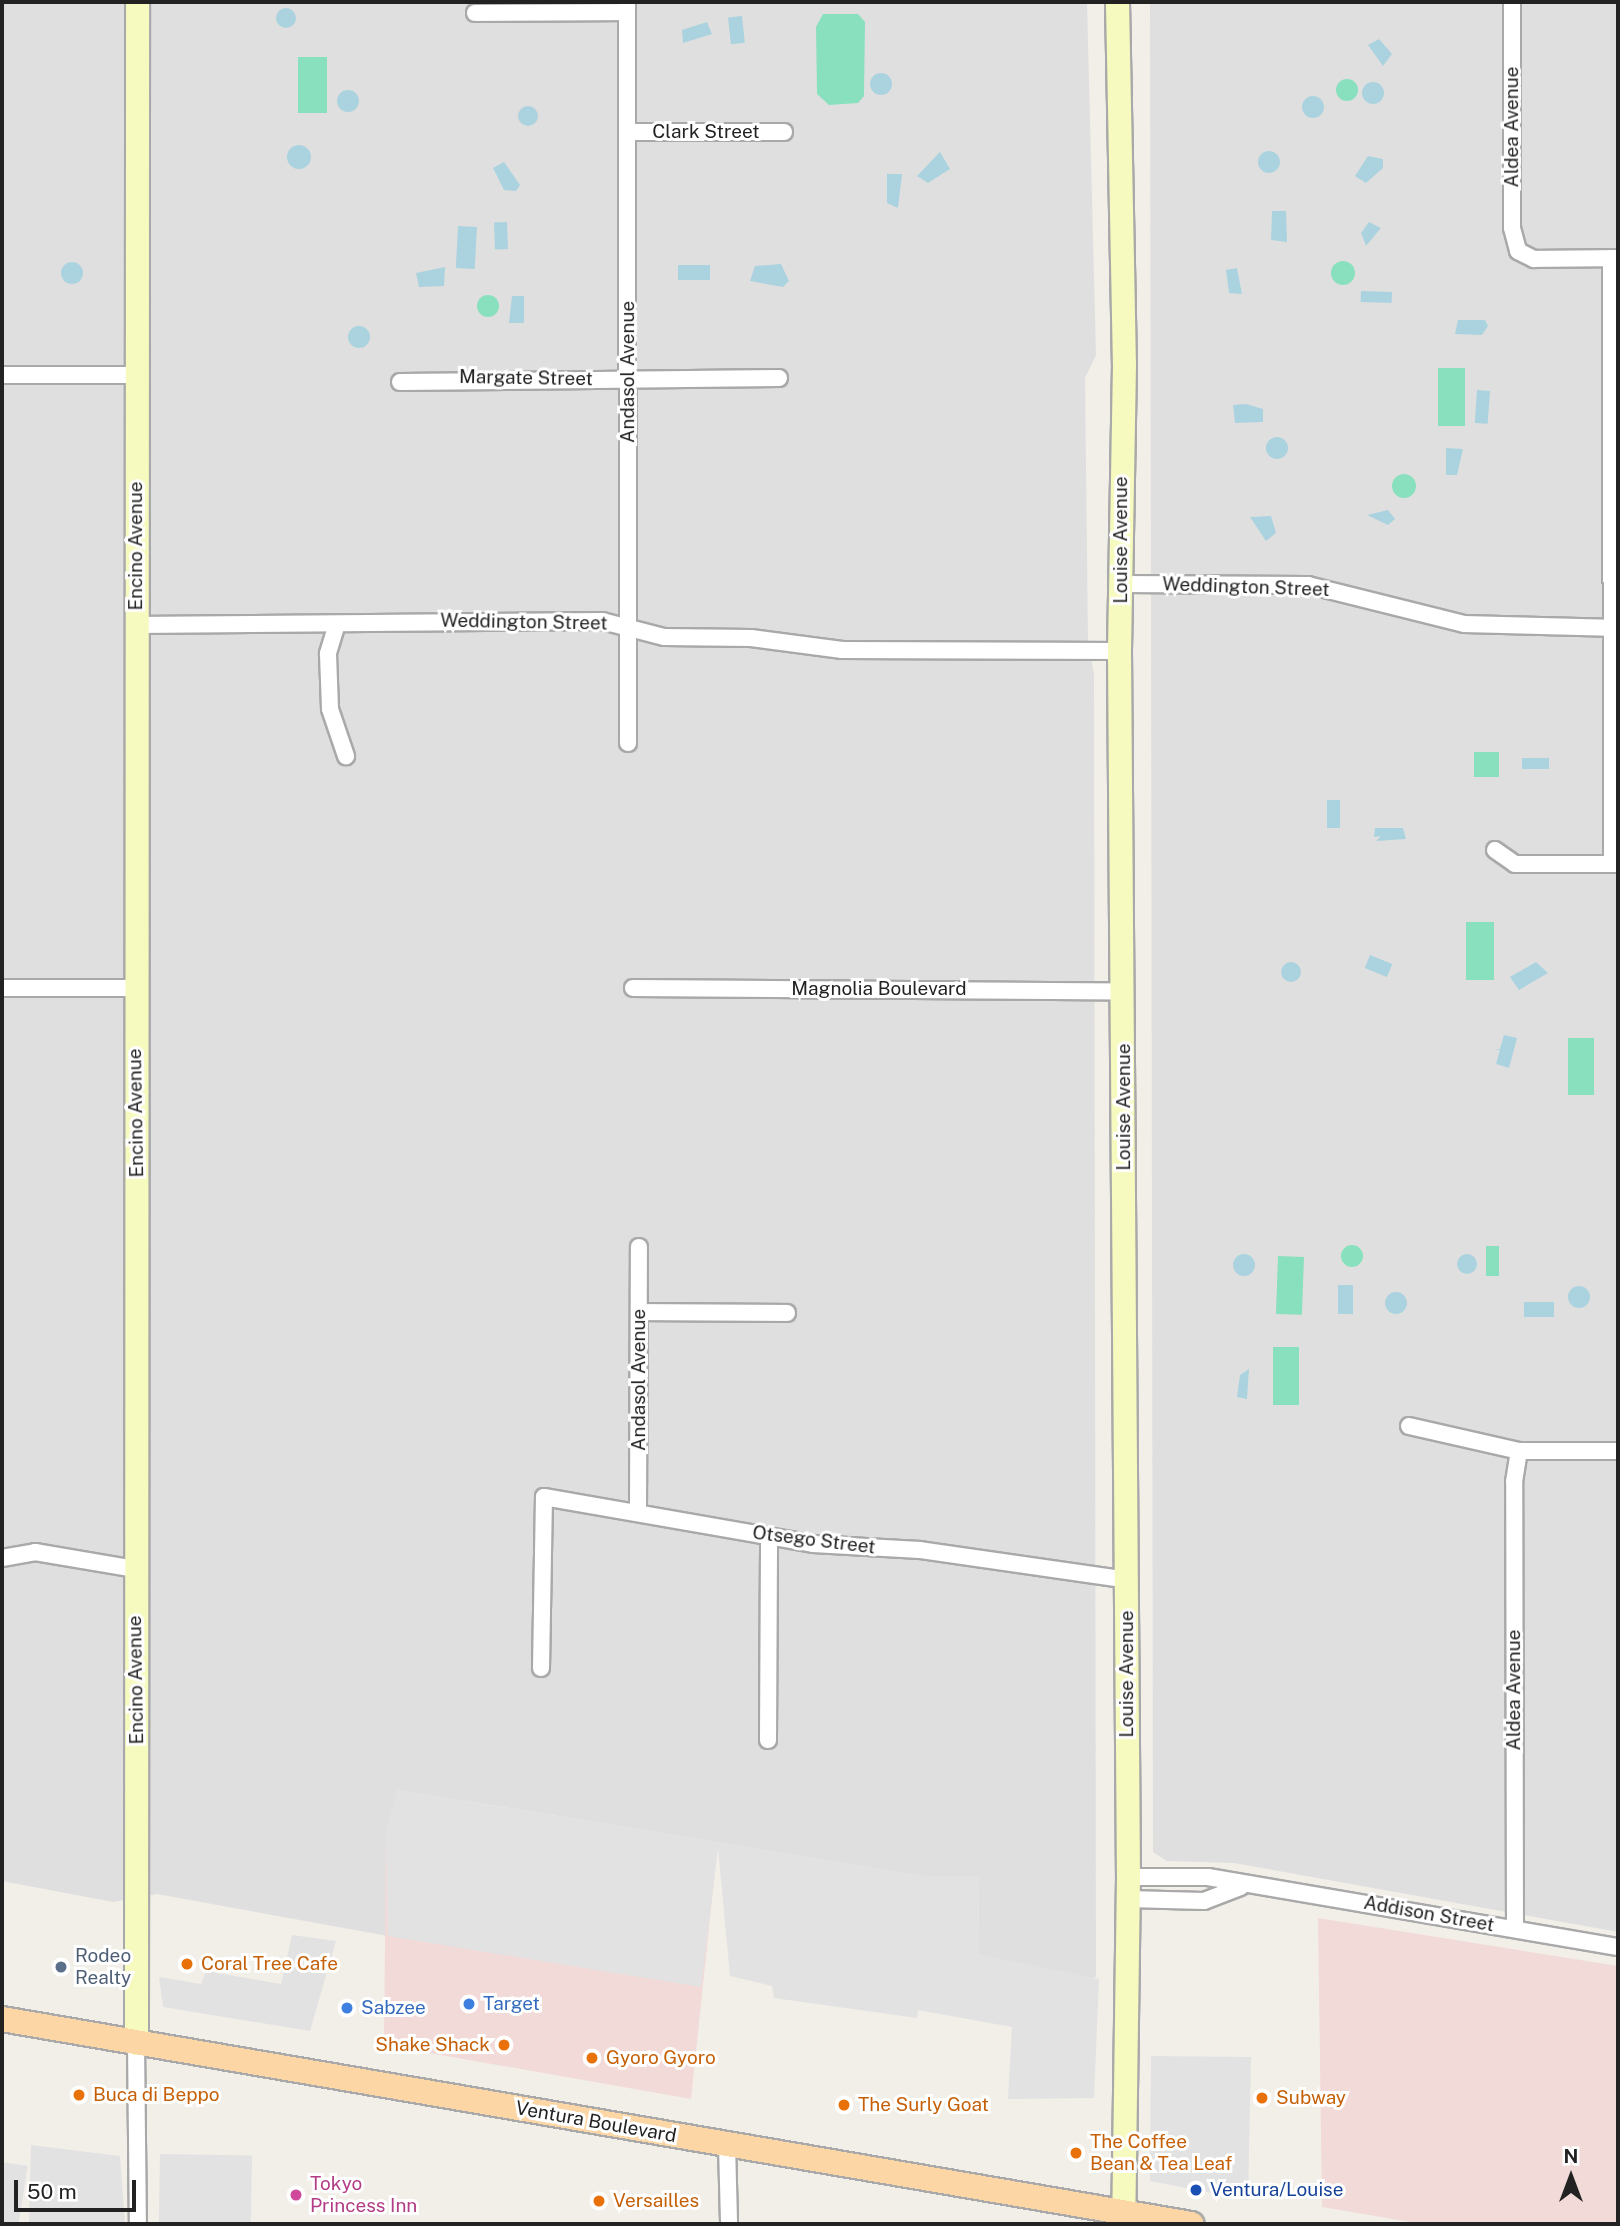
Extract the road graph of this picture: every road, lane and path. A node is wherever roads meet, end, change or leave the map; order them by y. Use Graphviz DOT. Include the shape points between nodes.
graph roads {
  1 [pos="137,2"];
  2 [pos="1117,2"];
  3 [pos="1512,2"];
  4 [pos="627,7"];
  5 [pos="475,13"];
  6 [pos="628,132"];
  7 [pos="784,132"];
  8 [pos="1614,258"];
  9 [pos="2,375"];
  10 [pos="135,375"];
  11 [pos="779,378"];
  12 [pos="628,379"];
  13 [pos="400,382"];
  14 [pos="1120,584"];
  15 [pos="136,625"];
  16 [pos="628,625"];
  17 [pos="318,627"];
  18 [pos="336,627"];
  19 [pos="1614,628"];
  20 [pos="1119,651"];
  21 [pos="328,654"];
  22 [pos="628,743"];
  23 [pos="346,756"];
  24 [pos="1495,850"];
  25 [pos="1615,864"];
  26 [pos="2,988"];
  27 [pos="134,988"];
  28 [pos="633,988"];
  29 [pos="1124,991"];
  30 [pos="639,1247"];
  31 [pos="639,1312"];
  32 [pos="787,1313"];
  33 [pos="1409,1426"];
  34 [pos="1519,1451"];
  35 [pos="1618,1451"];
  36 [pos="638,1512"];
  37 [pos="769,1537"];
  38 [pos="2,1558"];
  39 [pos="135,1569"];
  40 [pos="1127,1580"];
  41 [pos="541,1668"];
  42 [pos="768,1740"];
  43 [pos="1240,1887"];
  44 [pos="1128,1888"];
  45 [pos="1515,1929"];
  46 [pos="1618,1947"];
  47 [pos="2,2019"];
  48 [pos="136,2043"];
  49 [pos="727,2145"];
  50 [pos="1120,2220"];
  51 [pos="138,2224"];
  52 [pos="729,2224"];
  53 [pos="1191,2224"];
  1 -- 10 [label="street, Encino Avenue"];
  2 -- 14 [label="street, Louise Avenue" via="1124,364"];
  3 -- 8 [label="street, Aldea Avenue" via="1512,228 1518,251 1534,259"];
  4 -- 5 [label="street"];
  4 -- 6 [label="street, Andasol Avenue"];
  6 -- 7 [label="street, Clark Street"];
  6 -- 12 [label="street, Andasol Avenue"];
  8 -- 19 [label="street"];
  9 -- 10 [label="street"];
  10 -- 15 [label="street, Encino Avenue"];
  11 -- 12 [label="street, Margate Street"];
  12 -- 13 [label="street, Margate Street"];
  12 -- 16 [label="street, Andasol Avenue"];
  14 -- 19 [label="street, Weddington Street" via="1308,585 1464,624"];
  14 -- 20 [label="street, Louise Avenue"];
  15 -- 17 [label="street, Weddington Street"];
  15 -- 27 [label="street, Encino Avenue"];
  16 -- 18 [label="street, Weddington Street" via="393,621"];
  16 -- 20 [label="street, Weddington Street" via="664,637 751,638 842,650"];
  16 -- 22 [label="street, Andasol Avenue"];
  17 -- 18 [label="street, Weddington Street"];
  17 -- 21 [label="street"];
  18 -- 21 [label="street"];
  19 -- 25 [label="street"];
  20 -- 29 [label="street, Louise Avenue"];
  21 -- 23 [label="street" via="330,709"];
  24 -- 25 [label="street" via="1515,864"];
  26 -- 27 [label="street"];
  27 -- 39 [label="street, Encino Avenue"];
  28 -- 29 [label="street, Magnolia Boulevard"];
  29 -- 40 [label="street, Louise Avenue"];
  30 -- 31 [label="street, Andasol Avenue"];
  31 -- 32 [label="street"];
  31 -- 36 [label="street, Andasol Avenue"];
  33 -- 34 [label="street"];
  34 -- 35 [label="street"];
  34 -- 45 [label="street, Aldea Avenue"];
  36 -- 37 [label="street, Otsego Street"];
  36 -- 41 [label="street, Otsego Street" via="544,1497"];
  37 -- 40 [label="street, Otsego Street" via="920,1550"];
  37 -- 42 [label="street"];
  38 -- 39 [label="street" via="35,1552"];
  39 -- 48 [label="street, Encino Avenue"];
  40 -- 44 [label="street, Louise Avenue"];
  43 -- 44 [label="street, Addison Street" via="1208,1877"];
  43 -- 44 [label="street, Addison Street" via="1204,1901"];
  43 -- 45 [label="street, Addison Street"];
  44 -- 50 [label="street, Louise Avenue"];
  45 -- 46 [label="street, Addison Street"];
  47 -- 48 [label="main road, Ventura Boulevard"];
  48 -- 49 [label="main road, Ventura Boulevard"];
  48 -- 51 [label="street, Encino Avenue"];
  49 -- 50 [label="main road, Ventura Boulevard"];
  49 -- 52 [label="street"];
  50 -- 53 [label="main road, Ventura Boulevard"];
}
